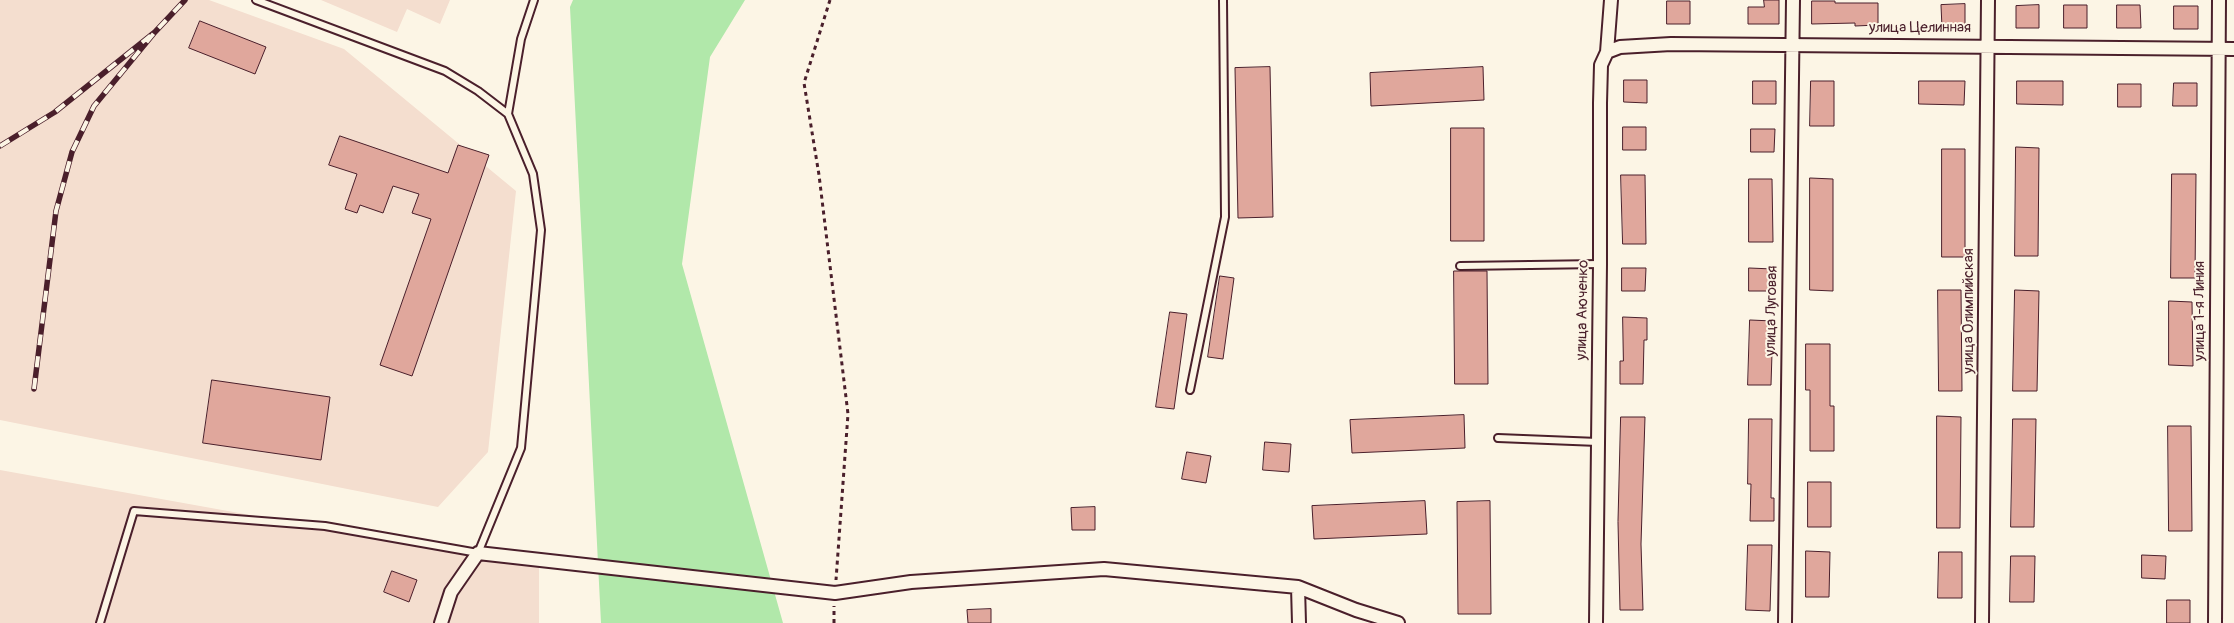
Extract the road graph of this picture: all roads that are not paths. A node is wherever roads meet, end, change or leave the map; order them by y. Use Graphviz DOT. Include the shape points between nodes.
graph roads {
  1 [pos="256,0"];
  2 [pos="534,0"];
  3 [pos="1223,0"];
  4 [pos="1611,0"];
  5 [pos="1792,0"];
  6 [pos="1988,0"];
  7 [pos="2219,0"];
  8 [pos="1791,44"];
  9 [pos="1987,45"];
  10 [pos="2218,48"];
  11 [pos="2234,48"];
  12 [pos="1608,52"];
  13 [pos="508,114"];
  14 [pos="1600,264"];
  15 [pos="1460,266"];
  16 [pos="1190,390"];
  17 [pos="1498,438"];
  18 [pos="1598,442"];
  19 [pos="478,553"];
  20 [pos="1298,587"];
  21 [pos="100,623"];
  22 [pos="441,623"];
  23 [pos="1299,623"];
  24 [pos="1398,623"];
  25 [pos="1596,623"];
  26 [pos="1785,623"];
  27 [pos="1982,623"];
  28 [pos="2215,623"];
  1 -- 13 [label="lane" via="445,71"];
  2 -- 13 [label="lane" via="521,39"];
  3 -- 16 [label="lane" via="1225,217"];
  4 -- 12 [label="street, улица Аюченко"];
  5 -- 8 [label="street, улица Луговая"];
  6 -- 9 [label="street, улица Олимпийская"];
  7 -- 10 [label="street, улица 1-я Линия"];
  8 -- 9 [label="street, улица Целинная"];
  8 -- 12 [label="street, улица Целинная" via="1644,45 1620,47"];
  8 -- 26 [label="street, улица Луговая"];
  9 -- 10 [label="street, улица Целинная"];
  9 -- 27 [label="street, улица Олимпийская"];
  10 -- 11 [label="street, улица Целинная"];
  10 -- 28 [label="street, улица 1-я Линия"];
  12 -- 14 [label="street, улица Аюченко" via="1601,65"];
  13 -- 19 [label="lane" via="533,174 541,230 521,448"];
  14 -- 15 [label="lane"];
  14 -- 18 [label="street, улица Аюченко"];
  17 -- 18 [label="lane"];
  18 -- 25 [label="street, улица Аюченко"];
  19 -- 20 [label="street" via="835,593 912,582 1104,569"];
  19 -- 21 [label="lane" via="325,526 134,511"];
  19 -- 22 [label="street" via="451,592"];
  20 -- 23 [label="street"];
  20 -- 24 [label="street"];
}
